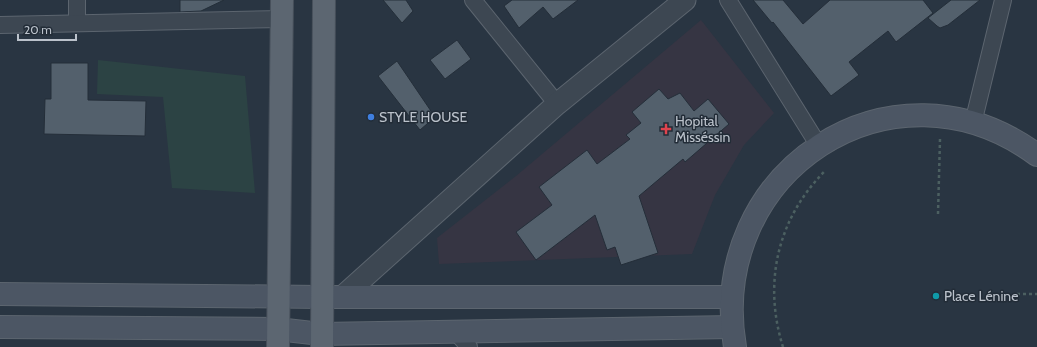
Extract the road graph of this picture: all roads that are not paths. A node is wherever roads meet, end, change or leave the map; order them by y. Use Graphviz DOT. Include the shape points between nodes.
graph roads {
  1 [pos="77,0"];
  2 [pos="324,0"];
  3 [pos="473,0"];
  4 [pos="685,0"];
  5 [pos="728,0"];
  6 [pos="1003,0"];
  7 [pos="282,9"];
  8 [pos="77,23"];
  9 [pos="0,25"];
  10 [pos="557,104"];
  11 [pos="973,123"];
  12 [pos="819,146"];
  13 [pos="1037,155"];
  14 [pos="0,294"];
  15 [pos="278,295"];
  16 [pos="331,297"];
  17 [pos="732,297"];
  18 [pos="0,326"];
  19 [pos="734,337"];
  20 [pos="278,338"];
  21 [pos="463,339"];
  22 [pos="322,340"];
  1 -- 8 [label="street"];
  2 -- 16 [label="main road"];
  3 -- 10 [label="street"];
  4 -- 10 [label="street"];
  5 -- 12 [label="street"];
  6 -- 11 [label="street"];
  7 -- 8 [label="street"];
  7 -- 15 [label="main road"];
  8 -- 9 [label="street"];
  10 -- 16 [label="street"];
  11 -- 12 [label="main road" via="920,116 894,118 843,133"];
  11 -- 13 [label="main road" via="1009,137"];
  12 -- 17 [label="main road" via="790,169 756,212 741,246 732,283"];
  14 -- 15 [label="main road"];
  15 -- 16 [label="main road"];
  15 -- 20 [label="main road"];
  16 -- 17 [label="main road"];
  16 -- 22 [label="main road"];
  17 -- 19 [label="main road"];
  18 -- 20 [label="main road"];
  19 -- 21 [label="main road"];
  20 -- 22 [label="main road"];
  21 -- 22 [label="main road"];
}
